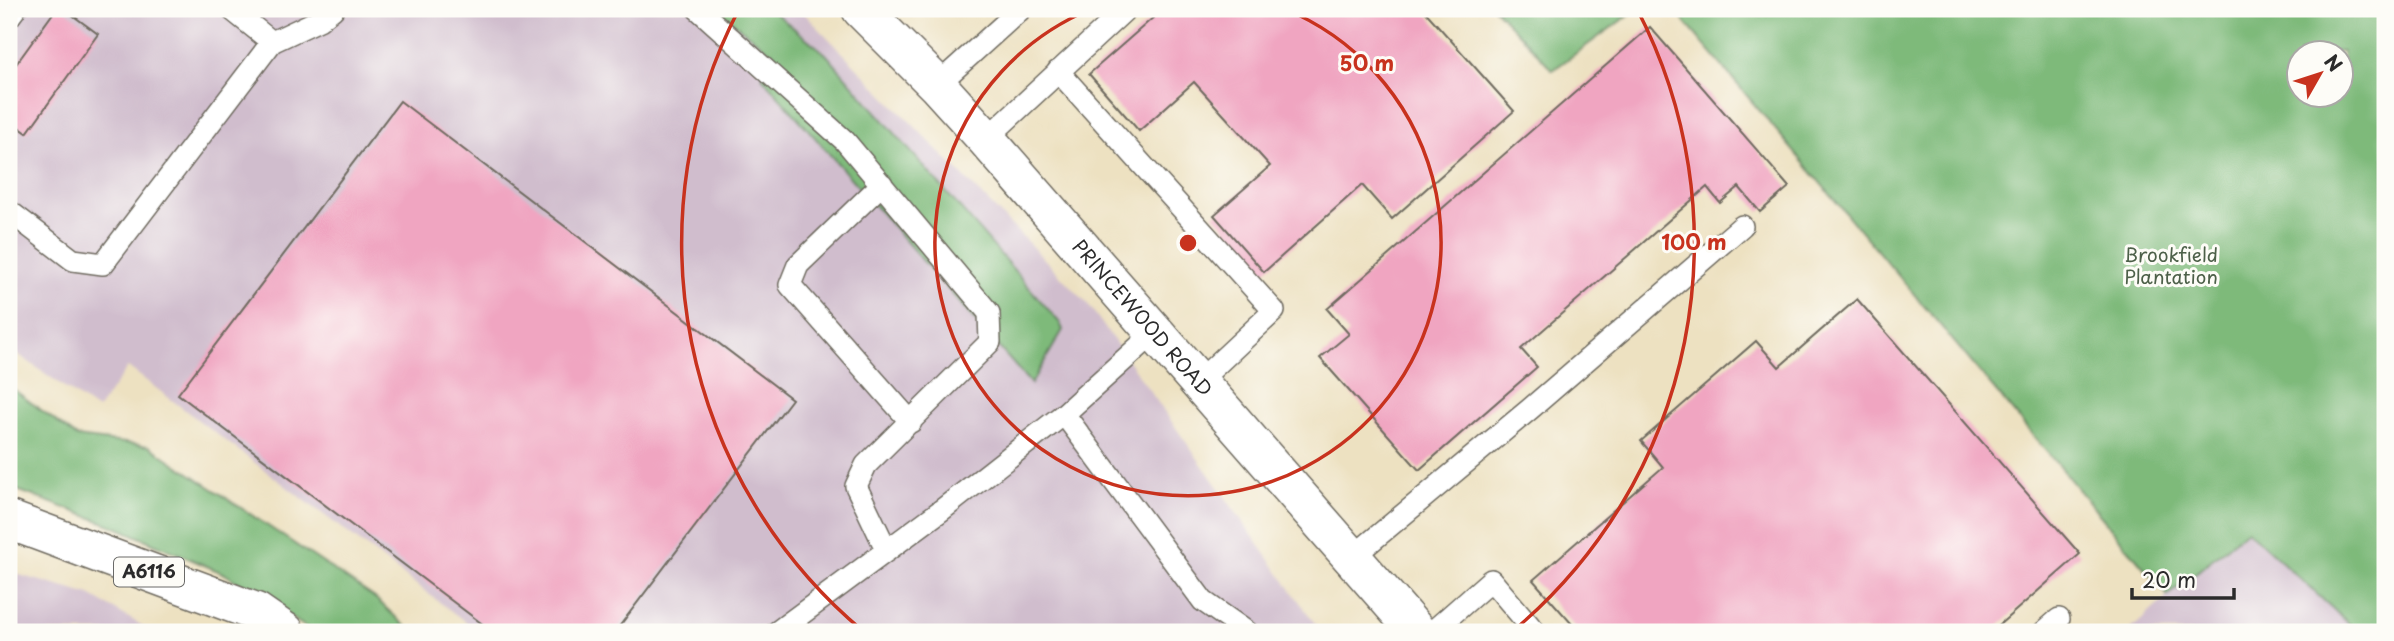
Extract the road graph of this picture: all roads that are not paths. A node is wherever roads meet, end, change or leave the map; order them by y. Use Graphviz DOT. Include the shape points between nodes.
graph roads {
  1 [pos="15,9"];
  2 [pos="231,9"];
  3 [pos="333,9"];
  4 [pos="698,9"];
  5 [pos="861,9"];
  6 [pos="1126,9"];
  7 [pos="1014,11"];
  8 [pos="9,18"];
  9 [pos="272,41"];
  10 [pos="1059,71"];
  11 [pos="937,85"];
  12 [pos="986,139"];
  13 [pos="881,184"];
  14 [pos="9,211"];
  15 [pos="1742,226"];
  16 [pos="1154,333"];
  17 [pos="1198,383"];
  18 [pos="1064,414"];
  19 [pos="911,422"];
  20 [pos="9,520"];
  21 [pos="887,551"];
  22 [pos="1350,559"];
  23 [pos="285,632"];
  24 [pos="777,632"];
  25 [pos="1247,632"];
  26 [pos="1417,632"];
  27 [pos="1432,632"];
  28 [pos="1535,632"];
  1 -- 8 [label="lane"];
  2 -- 9 [label="lane"];
  3 -- 9 [label="lane"];
  4 -- 13 [label="lane" via="845,141"];
  5 -- 11 [label="street, PRINCEWOOD ROAD"];
  6 -- 10 [label="lane"];
  7 -- 11 [label="lane"];
  9 -- 14 [label="lane" via="103,264 73,260"];
  10 -- 12 [label="lane"];
  10 -- 17 [label="lane" via="1274,311"];
  11 -- 12 [label="street, PRINCEWOOD ROAD"];
  12 -- 16 [label="street, PRINCEWOOD ROAD"];
  13 -- 19 [label="lane" via="989,313 990,342"];
  13 -- 19 [label="lane" via="798,265 790,285"];
  15 -- 22 [label="lane"];
  16 -- 17 [label="street, PRINCEWOOD ROAD"];
  16 -- 18 [label="lane"];
  17 -- 22 [label="street, PRINCEWOOD ROAD"];
  18 -- 21 [label="lane"];
  18 -- 25 [label="lane" via="1203,601"];
  19 -- 21 [label="lane" via="866,465 856,486"];
  20 -- 23 [label="street, A6116" via="256,612"];
  21 -- 24 [label="lane"];
  22 -- 26 [label="street, PRINCEWOOD ROAD"];
  27 -- 28 [label="lane" via="1491,580"];
}
